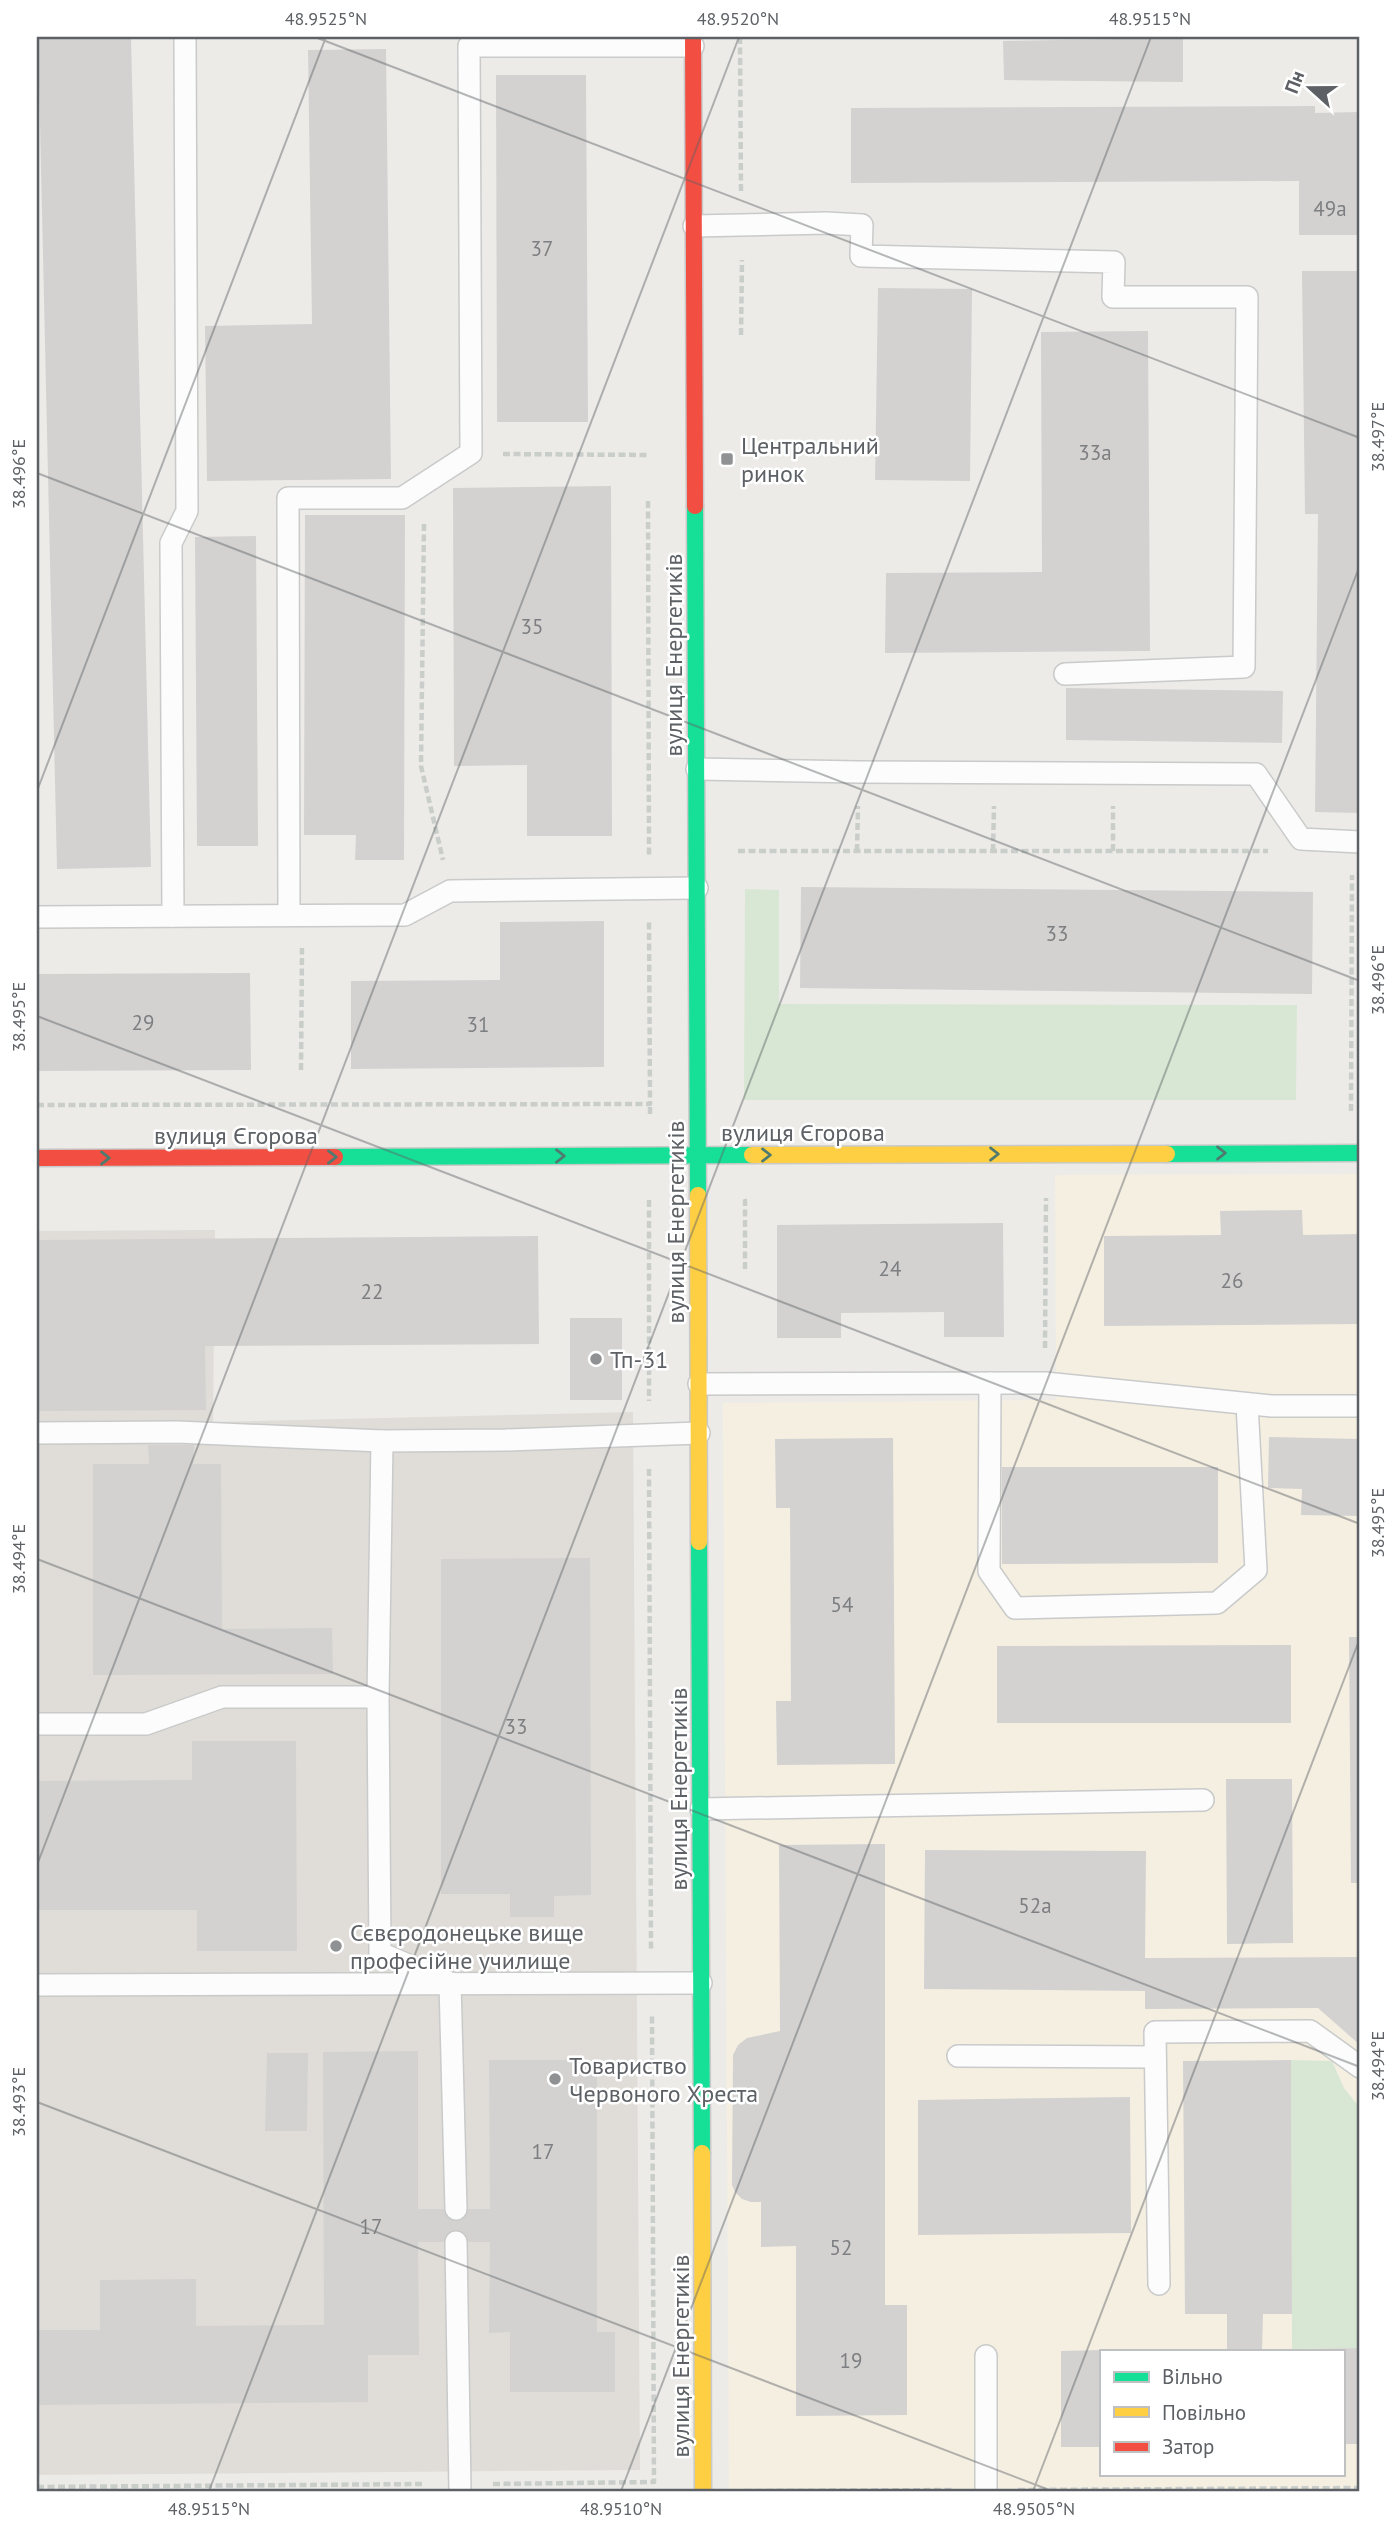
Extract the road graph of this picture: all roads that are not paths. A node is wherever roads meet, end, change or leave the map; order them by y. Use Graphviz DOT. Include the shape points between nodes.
graph roads {
  1 [pos="185,37"];
  2 [pos="465,41"];
  3 [pos="693,41"];
  4 [pos="694,226"];
  5 [pos="1065,674"];
  6 [pos="696,769"];
  7 [pos="1360,842"];
  8 [pos="697,888"];
  9 [pos="296,915"];
  10 [pos="173,916"];
  11 [pos="37,917"];
  12 [pos="1360,1153"];
  13 [pos="698,1156"];
  14 [pos="37,1158"];
  15 [pos="990,1383"];
  16 [pos="699,1384"];
  17 [pos="1247,1404"];
  18 [pos="1360,1406"];
  19 [pos="37,1433"];
  20 [pos="699,1433"];
  21 [pos="382,1441"];
  22 [pos="378,1697"];
  23 [pos="37,1724"];
  24 [pos="1203,1800"];
  25 [pos="701,1809"];
  26 [pos="450,1983"];
  27 [pos="701,1983"];
  28 [pos="37,1985"];
  29 [pos="958,2056"];
  30 [pos="1155,2057"];
  31 [pos="1360,2067"];
  32 [pos="456,2209"];
  33 [pos="456,2242"];
  34 [pos="1158,2284"];
  35 [pos="986,2356"];
  36 [pos="459,2488"];
  37 [pos="703,2491"];
  38 [pos="986,2491"];
  1 -- 10 [label="lane" via="187,511 171,543"];
  2 -- 3 [label="lane"];
  2 -- 9 [label="lane" via="471,453 402,498 288,498"];
  3 -- 4 [label="street, вулиця Енергетиків"];
  4 -- 5 [label="lane" via="862,225 861,256 1114,262 1112,298 1247,297 1244,667"];
  4 -- 6 [label="street, вулиця Енергетиків"];
  6 -- 7 [label="lane" via="1256,774 1301,839"];
  6 -- 8 [label="street, вулиця Енергетиків"];
  8 -- 9 [label="lane" via="450,891 405,915"];
  8 -- 13 [label="street, вулиця Енергетиків"];
  9 -- 10 [label="lane"];
  10 -- 11 [label="lane"];
  13 -- 12 [label="street, вулиця Єгорова, one-way"];
  14 -- 13 [label="street, вулиця Єгорова, one-way"];
  13 -- 16 [label="street, вулиця Енергетиків"];
  15 -- 16 [label="lane"];
  15 -- 17 [label="lane" via="1045,1383"];
  15 -- 17 [label="lane" via="989,1571 1015,1608 1217,1603 1256,1570"];
  16 -- 20 [label="street, вулиця Енергетиків"];
  17 -- 18 [label="lane"];
  19 -- 21 [label="lane" via="177,1432"];
  20 -- 21 [label="lane"];
  20 -- 25 [label="street, вулиця Енергетиків"];
  21 -- 22 [label="lane"];
  22 -- 23 [label="lane" via="222,1697 146,1724"];
  22 -- 26 [label="lane" via="380,1954"];
  24 -- 25 [label="lane"];
  25 -- 27 [label="street, вулиця Енергетиків"];
  26 -- 27 [label="lane"];
  26 -- 28 [label="lane"];
  26 -- 32 [label="lane"];
  27 -- 37 [label="street, вулиця Енергетиків"];
  29 -- 30 [label="lane"];
  30 -- 31 [label="lane" via="1155,2032 1310,2031"];
  30 -- 34 [label="lane"];
  33 -- 36 [label="lane"];
  35 -- 38 [label="lane"];
}
